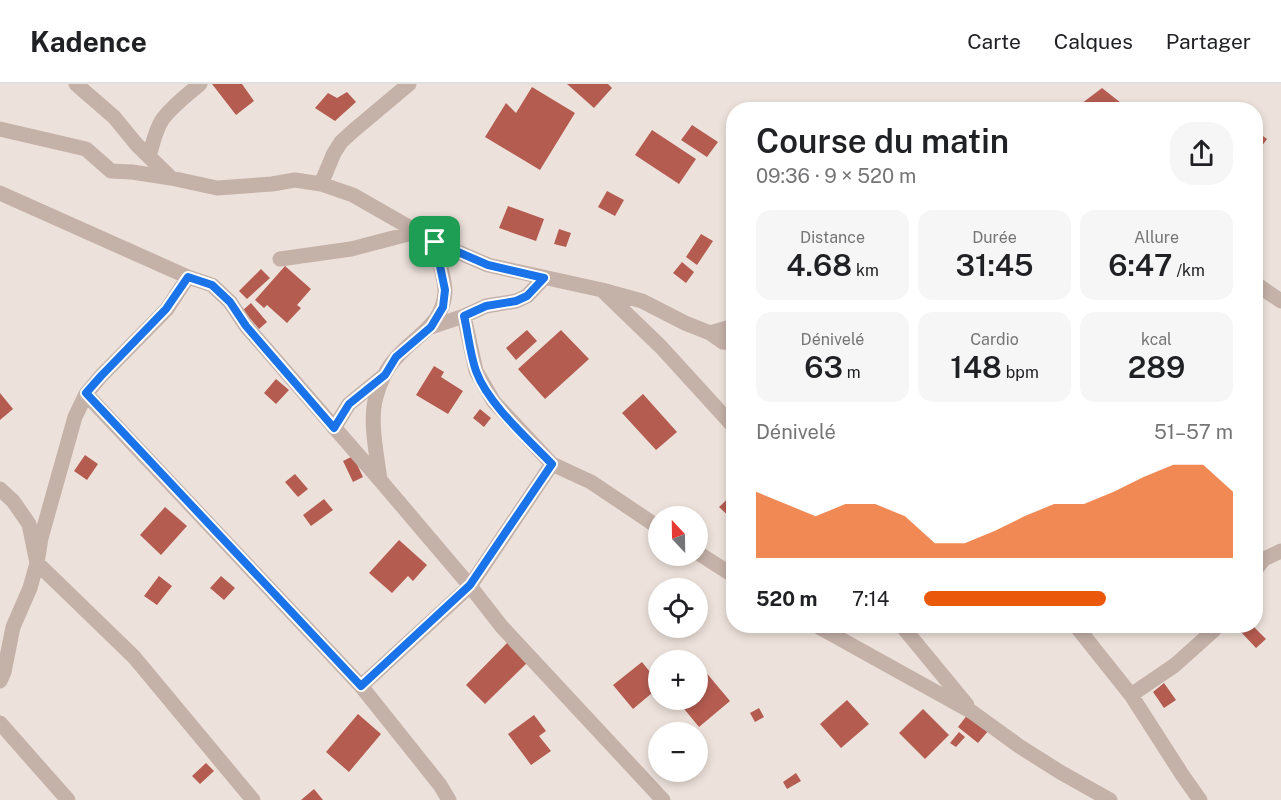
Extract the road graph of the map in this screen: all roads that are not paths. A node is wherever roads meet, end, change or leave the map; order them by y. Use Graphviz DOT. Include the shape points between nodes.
graph roads {
  1 [pos="76,84"];
  2 [pos="200,84"];
  3 [pos="410,84"];
  4 [pos="0,129"];
  5 [pos="149,156"];
  6 [pos="171,178"];
  7 [pos="321,183"];
  8 [pos="0,193"];
  9 [pos="416,232"];
  10 [pos="435,242"];
  11 [pos="280,259"];
  12 [pos="188,277"];
  13 [pos="544,278"];
  14 [pos="1263,289"];
  15 [pos="602,290"];
  16 [pos="1281,301"];
  17 [pos="464,316"];
  18 [pos="431,327"];
  19 [pos="726,328"];
  20 [pos="710,333"];
  21 [pos="726,342"];
  22 [pos="385,375"];
  23 [pos="86,393"];
  24 [pos="726,418"];
  25 [pos="334,428"];
  26 [pos="552,464"];
  27 [pos="380,480"];
  28 [pos="0,489"];
  29 [pos="648,520"];
  30 [pos="1281,551"];
  31 [pos="708,559"];
  32 [pos="1263,561"];
  33 [pos="37,563"];
  34 [pos="726,571"];
  35 [pos="470,585"];
  36 [pos="830,633"];
  37 [pos="908,633"];
  38 [pos="1082,633"];
  39 [pos="1211,633"];
  40 [pos="0,681"];
  41 [pos="361,686"];
  42 [pos="1131,695"];
  43 [pos="972,712"];
  44 [pos="0,723"];
  45 [pos="68,800"];
  46 [pos="253,800"];
  47 [pos="449,800"];
  48 [pos="663,800"];
  49 [pos="1110,800"];
  50 [pos="1200,800"];
  1 -- 5 [label="street" via="114,117"];
  2 -- 5 [label="street" via="163,119"];
  3 -- 7 [label="street" via="341,142"];
  4 -- 6 [label="street" via="86,148 111,171"];
  5 -- 6 [label="street"];
  6 -- 7 [label="street" via="217,188 295,180"];
  7 -- 9 [label="street" via="353,195"];
  8 -- 12 [label="street"];
  9 -- 10 [label="street"];
  9 -- 11 [label="street" via="351,249"];
  10 -- 13 [label="street" via="488,265"];
  10 -- 18 [label="street" via="445,290 443,307"];
  12 -- 23 [label="street" via="166,309"];
  12 -- 25 [label="street" via="212,285 230,302"];
  13 -- 15 [label="street"];
  13 -- 17 [label="street" via="527,296"];
  14 -- 16 [label="street"];
  15 -- 20 [label="street" via="642,301"];
  15 -- 24 [label="street" via="662,347"];
  17 -- 18 [label="street"];
  17 -- 26 [label="street" via="476,370 484,387"];
  18 -- 22 [label="street" via="396,357"];
  19 -- 20 [label="street"];
  20 -- 21 [label="street"];
  22 -- 25 [label="street" via="349,404"];
  22 -- 27 [label="street" via="375,399"];
  23 -- 33 [label="street" via="75,417"];
  23 -- 41 [label="street"];
  25 -- 27 [label="street"];
  26 -- 29 [label="street" via="591,482"];
  26 -- 35 [label="street"];
  27 -- 35 [label="street"];
  28 -- 33 [label="street" via="29,524"];
  30 -- 32 [label="street"];
  31 -- 34 [label="street"];
  33 -- 40 [label="street" via="13,627"];
  33 -- 46 [label="street" via="134,657"];
  35 -- 41 [label="street"];
  35 -- 48 [label="street" via="502,627"];
  36 -- 43 [label="street"];
  37 -- 43 [label="street"];
  38 -- 42 [label="street"];
  39 -- 42 [label="street" via="1175,665"];
  41 -- 47 [label="street"];
  42 -- 50 [label="street"];
  43 -- 49 [label="street" via="1019,746"];
  44 -- 45 [label="street"];
}
